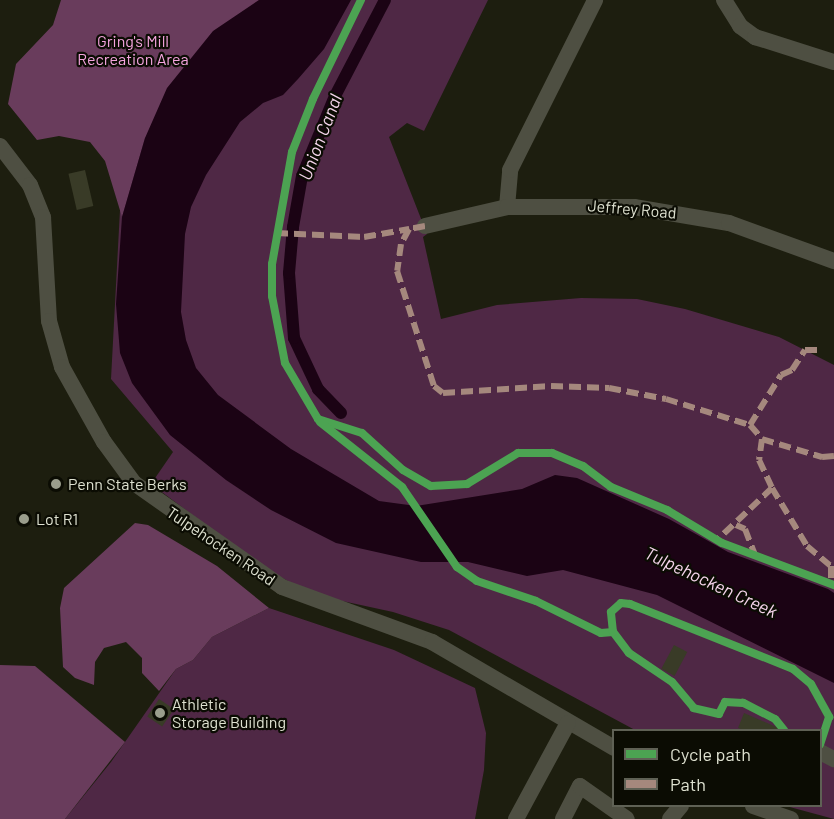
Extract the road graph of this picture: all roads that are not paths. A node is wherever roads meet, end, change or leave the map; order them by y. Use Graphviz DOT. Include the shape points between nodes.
graph roads {
  1 [pos="595,0"];
  2 [pos="724,0"];
  3 [pos="834,63"];
  4 [pos="0,146"];
  5 [pos="507,207"];
  6 [pos="425,226"];
  7 [pos="834,261"];
  8 [pos="571,724"];
  9 [pos="612,747"];
  10 [pos="680,807"];
  11 [pos="756,807"];
  12 [pos="516,819"];
  13 [pos="563,819"];
  14 [pos="627,819"];
  15 [pos="670,819"];
  16 [pos="791,819"];
  1 -- 5 [label="street" via="510,170"];
  2 -- 3 [label="street" via="740,26 755,37"];
  4 -- 8 [label="street, Tulpehocken Road" via="30,185 43,218 50,321 62,367 104,442 134,483 282,587 432,642"];
  5 -- 6 [label="street, Jeffrey Road"];
  5 -- 7 [label="street, Jeffrey Road" via="607,205 669,211 753,230"];
  8 -- 9 [label="street, Tulpehocken Road"];
  8 -- 12 [label="street"];
  10 -- 15 [label="street"];
  11 -- 16 [label="street"];
  13 -- 14 [label="street" via="580,786"];
}
